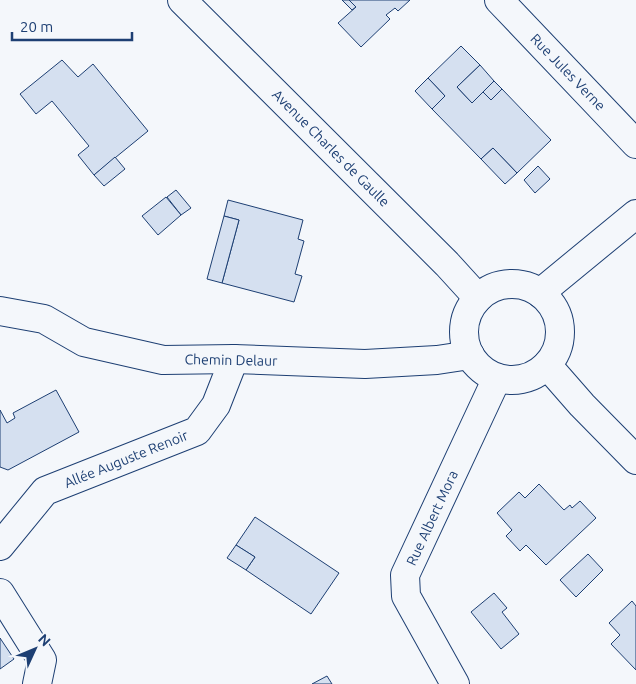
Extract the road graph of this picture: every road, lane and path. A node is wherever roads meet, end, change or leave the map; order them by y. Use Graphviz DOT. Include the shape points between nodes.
graph roads {
  1 [pos="182,0"];
  2 [pos="499,0"];
  3 [pos="636,144"];
  4 [pos="636,214"];
  5 [pos="540,293"];
  6 [pos="478,298"];
  7 [pos="0,311"];
  8 [pos="470,355"];
  9 [pos="234,359"];
  10 [pos="547,365"];
  11 [pos="497,378"];
  12 [pos="636,460"];
  13 [pos="0,546"];
  14 [pos="0,593"];
  15 [pos="37,684"];
  16 [pos="455,684"];
  1 -- 6 [label="street, Avenue Charles de Gaulle"];
  2 -- 3 [label="street, Rue Jules Verne"];
  4 -- 5 [label="street"];
  5 -- 6 [label="street" via="519,285 498,286"];
  5 -- 10 [label="street" via="556,314 560,328 559,341"];
  6 -- 8 [label="street" via="464,325 464,340"];
  7 -- 9 [label="street, Chemin Delaur" via="44,319 84,342 163,360"];
  8 -- 9 [label="street, Chemin Delaur" via="365,364"];
  8 -- 11 [label="street"];
  9 -- 13 [label="street, Allée Auguste Renoir" via="216,405 197,430 45,491"];
  10 -- 11 [label="street" via="532,375 515,380"];
  10 -- 12 [label="street"];
  11 -- 16 [label="street, Rue Albert Mora" via="405,575 406,596"];
  14 -- 15 [label="street" via="42,660"];
}
